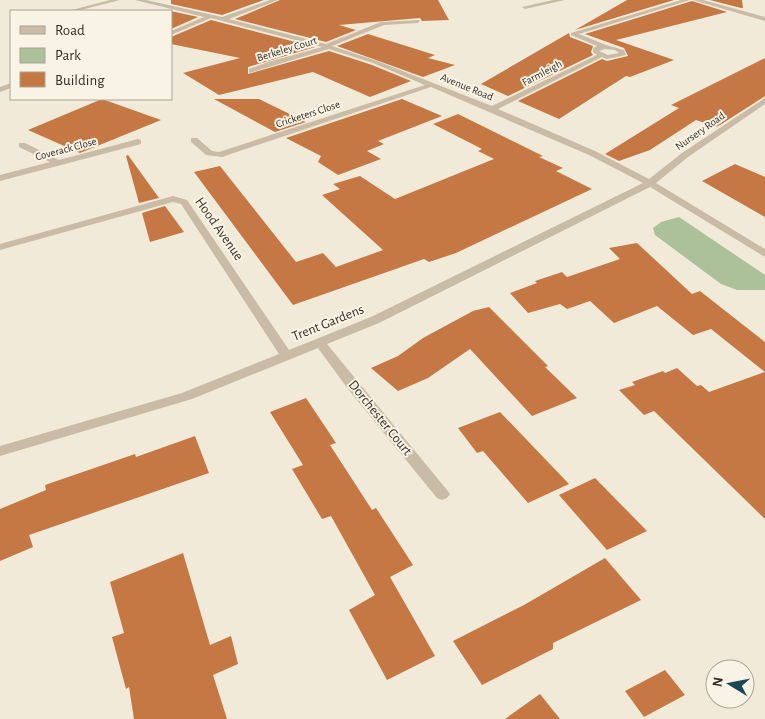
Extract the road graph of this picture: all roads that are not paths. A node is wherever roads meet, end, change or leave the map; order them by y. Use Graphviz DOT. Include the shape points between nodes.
graph roads {
  1 [pos="117,0"];
  2 [pos="138,0"];
  3 [pos="275,0"];
  4 [pos="562,0"];
  5 [pos="687,0"];
  6 [pos="696,0"];
  7 [pos="525,8"];
  8 [pos="75,10"];
  9 [pos="173,10"];
  10 [pos="212,16"];
  11 [pos="224,19"];
  12 [pos="765,19"];
  13 [pos="418,21"];
  14 [pos="172,33"];
  15 [pos="327,46"];
  16 [pos="605,47"];
  17 [pos="602,55"];
  18 [pos="252,71"];
  19 [pos="431,85"];
  20 [pos="765,100"];
  21 [pos="492,109"];
  22 [pos="194,140"];
  23 [pos="138,142"];
  24 [pos="22,145"];
  25 [pos="58,163"];
  26 [pos="0,178"];
  27 [pos="650,183"];
  28 [pos="0,247"];
  29 [pos="765,254"];
  30 [pos="319,341"];
  31 [pos="286,356"];
  32 [pos="0,451"];
  33 [pos="442,494"];
  1 -- 8 [label="street"];
  2 -- 9 [label="street, Avenue Road"];
  3 -- 11 [label="street"];
  4 -- 7 [label="street"];
  5 -- 16 [label="street, Farmleigh" via="573,34"];
  6 -- 12 [label="street"];
  9 -- 10 [label="street, Avenue Road"];
  10 -- 11 [label="street, Avenue Road"];
  10 -- 14 [label="street"];
  11 -- 15 [label="street, Avenue Road"];
  13 -- 15 [label="street, Berkeley Court" via="383,23"];
  15 -- 18 [label="street, Berkeley Court"];
  15 -- 19 [label="street, Avenue Road"];
  16 -- 17 [label="street" via="596,48 596,52"];
  16 -- 17 [label="street, Farmleigh" via="616,48 623,55"];
  17 -- 21 [label="street, Farmleigh"];
  19 -- 21 [label="street, Avenue Road"];
  19 -- 22 [label="street, Cricketers Close" via="219,155 209,153"];
  20 -- 27 [label="street, Nursery Road"];
  21 -- 27 [label="street, Avenue Road" via="592,153"];
  23 -- 25 [label="street, Coverack Close"];
  24 -- 25 [label="street"];
  25 -- 26 [label="street, Coverack Close"];
  27 -- 29 [label="street, Avenue Road"];
  27 -- 30 [label="street, Trent Gardens" via="375,320"];
  28 -- 31 [label="street, Hood Avenue" via="173,199 184,202"];
  30 -- 31 [label="street, Trent Gardens"];
  30 -- 33 [label="street, Dorchester Court"];
  31 -- 32 [label="street, Trent Gardens" via="187,396"];
}
